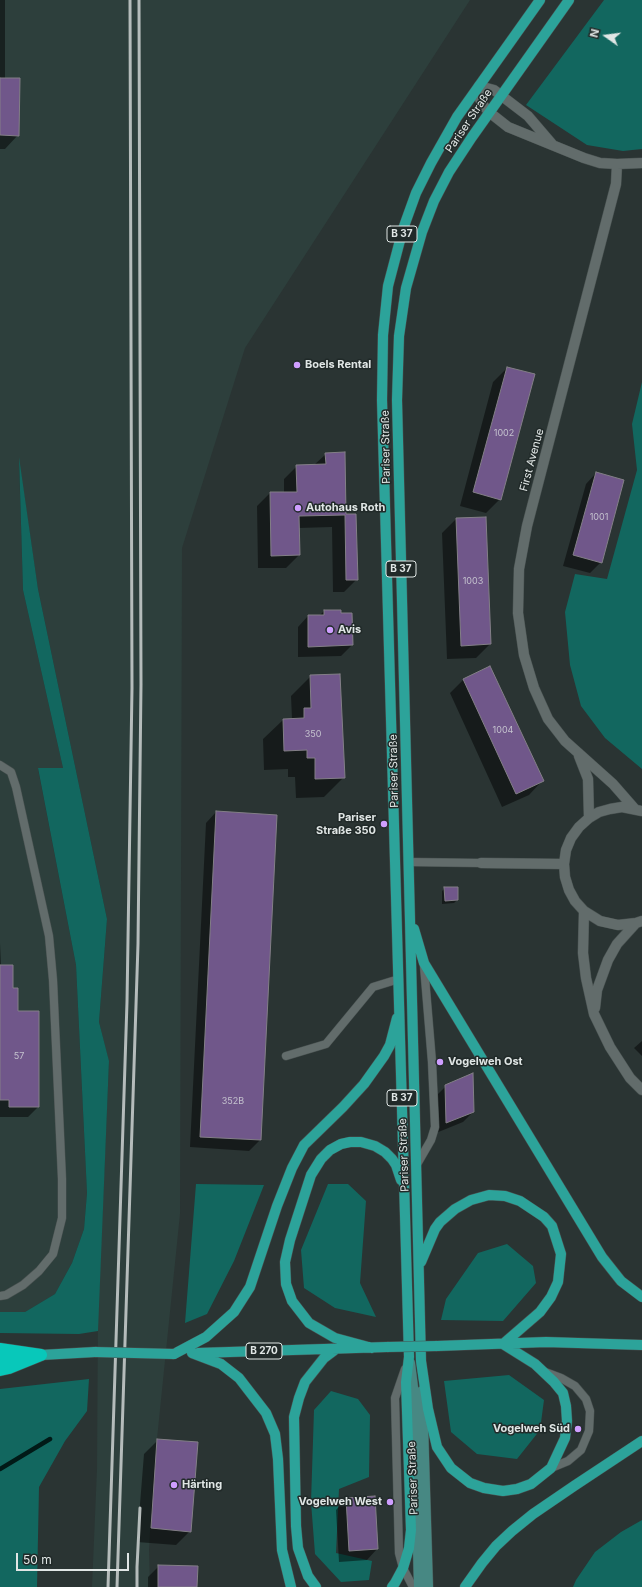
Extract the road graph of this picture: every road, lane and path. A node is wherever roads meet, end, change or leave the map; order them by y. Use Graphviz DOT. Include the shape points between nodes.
graph roads {
  1 [pos="540,0"];
  2 [pos="569,0"];
  3 [pos="479,86"];
  4 [pos="501,95"];
  5 [pos="489,112"];
  6 [pos="552,144"];
  7 [pos="617,164"];
  8 [pos="642,164"];
  9 [pos="577,753"];
  10 [pos="0,764"];
  11 [pos="638,810"];
  12 [pos="588,818"];
  13 [pos="408,862"];
  14 [pos="481,863"];
  15 [pos="564,864"];
  16 [pos="410,909"];
  17 [pos="584,911"];
  18 [pos="639,922"];
  19 [pos="424,963"];
  20 [pos="399,979"];
  21 [pos="400,1002"];
  22 [pos="594,1014"];
  23 [pos="286,1056"];
  24 [pos="642,1090"];
  25 [pos="416,1166"];
  26 [pos="404,1193"];
  27 [pos="419,1268"];
  28 [pos="0,1296"];
  29 [pos="642,1297"];
  30 [pos="503,1344"];
  31 [pos="642,1345"];
  32 [pos="372,1348"];
  33 [pos="0,1349"];
  34 [pos="336,1349"];
  35 [pos="192,1353"];
  36 [pos="174,1354"];
  37 [pos="41,1355"];
  38 [pos="409,1357"];
  39 [pos="0,1359"];
  40 [pos="421,1361"];
  41 [pos="0,1370"];
  42 [pos="544,1372"];
  43 [pos="642,1441"];
  44 [pos="550,1468"];
  45 [pos="403,1568"];
  46 [pos="291,1587"];
  47 [pos="316,1587"];
  48 [pos="392,1587"];
  49 [pos="413,1587"];
  50 [pos="419,1587"];
  51 [pos="428,1587"];
  52 [pos="465,1587"];
  1 -- 3 [label="main road, Pariser Straße / B 37"];
  2 -- 4 [label="main road, Pariser Straße / B 37"];
  3 -- 4 [label="street"];
  3 -- 5 [label="street" via="480,99"];
  3 -- 20 [label="main road, Pariser Straße / B 37" via="430,163 416,193 403,229 388,286 383,335 393,824"];
  4 -- 5 [label="main road, Pariser Straße / B 37"];
  4 -- 6 [label="street" via="528,116"];
  5 -- 6 [label="street" via="508,127"];
  5 -- 13 [label="main road, Pariser Straße / B 37" via="449,172 434,201 406,288 399,336 397,400"];
  6 -- 7 [label="street" via="600,163"];
  7 -- 8 [label="street"];
  7 -- 9 [label="street, First Avenue" via="616,184 529,518 519,569 518,614 524,655 534,688 548,719"];
  9 -- 11 [label="street, First Avenue"];
  9 -- 12 [label="street, First Avenue" via="588,779"];
  10 -- 28 [label="lane" via="11,772 16,787 49,936 54,980 62,1218 53,1254 23,1285"];
  11 -- 12 [label="street" via="622,807 599,812"];
  12 -- 15 [label="street" via="571,838"];
  13 -- 14 [label="lane"];
  13 -- 16 [label="main road, Pariser Straße / B 37"];
  14 -- 15 [label="street"];
  15 -- 17 [label="street" via="569,890"];
  16 -- 19 [label="main road"];
  16 -- 25 [label="main road, Pariser Straße / B 37"];
  17 -- 18 [label="street" via="600,921 618,925"];
  17 -- 22 [label="street" via="584,965"];
  18 -- 22 [label="street" via="618,944 608,960 597,990"];
  19 -- 25 [label="lane" via="435,1127 431,1140"];
  19 -- 29 [label="main road" via="602,1257 621,1281"];
  20 -- 21 [label="main road, Pariser Straße / B 37"];
  20 -- 23 [label="lane" via="373,987 326,1044"];
  21 -- 26 [label="main road, Pariser Straße / B 37"];
  21 -- 36 [label="main road" via="390,1045 384,1056 364,1084 304,1145 277,1206 250,1287 234,1312 206,1337"];
  22 -- 24 [label="street" via="610,1047 630,1078"];
  25 -- 27 [label="main road, Pariser Straße / B 37"];
  26 -- 32 [label="main road" via="396,1165 385,1152 375,1146 350,1142 330,1150 311,1175 285,1262 286,1284 292,1301 309,1323 335,1338"];
  26 -- 38 [label="main road, Pariser Straße / B 37"];
  27 -- 30 [label="main road" via="440,1222 470,1200 489,1195 505,1196 520,1201 544,1217 552,1226 561,1254 558,1282 540,1312"];
  27 -- 40 [label="main road, Pariser Straße / B 37"];
  30 -- 31 [label="main road, B 270" via="546,1342"];
  30 -- 32 [label="main road, B 270, bridge"];
  30 -- 42 [label="main road"];
  32 -- 34 [label="main road, B 270"];
  33 -- 37 [label="highway, B 270"];
  34 -- 35 [label="main road, B 270"];
  34 -- 47 [label="main road" via="324,1358 305,1382 298,1398 294,1418 298,1548 308,1576"];
  35 -- 36 [label="main road, B 270"];
  35 -- 46 [label="main road" via="220,1364 239,1378 266,1413 275,1434 282,1550"];
  36 -- 37 [label="main road, B 270, bridge" via="95,1352"];
  37 -- 39 [label="highway, B 270"];
  37 -- 41 [label="highway"];
  38 -- 45 [label="main road" via="406,1382 410,1530 409,1548"];
  38 -- 50 [label="main road, Pariser Straße" via="414,1395"];
  40 -- 44 [label="main road" via="437,1447 451,1468 460,1476 484,1488 502,1491 531,1484"];
  40 -- 51 [label="main road, Pariser Straße"];
  42 -- 44 [label="main road" via="563,1393 567,1421 565,1438"];
  42 -- 44 [label="lane" via="575,1386 586,1399 590,1411 589,1431 581,1450 568,1461"];
  43 -- 52 [label="main road" via="517,1527 496,1546"];
  45 -- 48 [label="main road"];
  45 -- 49 [label="lane"];
}
